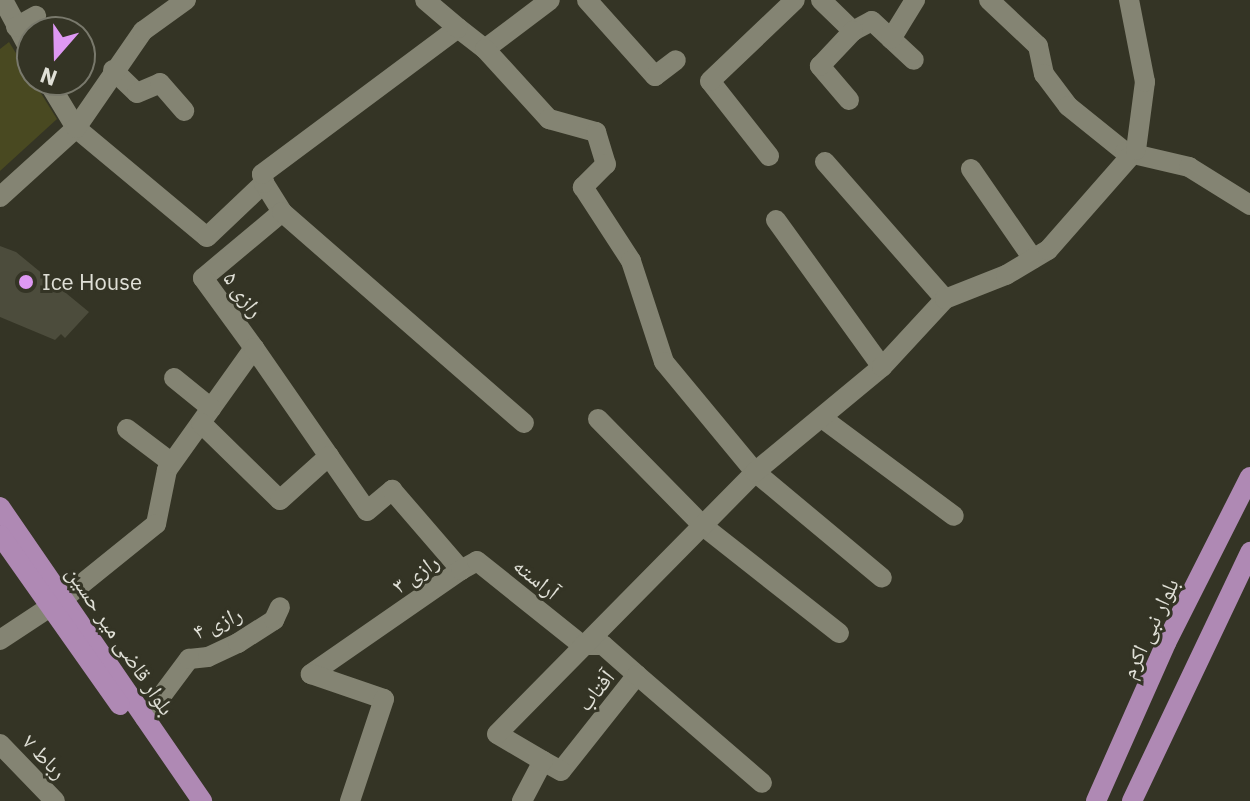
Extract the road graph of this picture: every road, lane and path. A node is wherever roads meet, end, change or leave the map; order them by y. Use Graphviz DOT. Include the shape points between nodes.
graph roads {
  1 [pos="3,0"];
  2 [pos="186,0"];
  3 [pos="425,0"];
  4 [pos="550,0"];
  5 [pos="587,0"];
  6 [pos="795,0"];
  7 [pos="821,0"];
  8 [pos="915,0"];
  9 [pos="989,0"];
  10 [pos="1129,0"];
  11 [pos="16,27"];
  12 [pos="458,28"];
  13 [pos="853,31"];
  14 [pos="891,39"];
  15 [pos="485,49"];
  16 [pos="676,60"];
  17 [pos="914,60"];
  18 [pos="113,70"];
  19 [pos="57,96"];
  20 [pos="849,100"];
  21 [pos="184,111"];
  22 [pos="76,128"];
  23 [pos="1132,155"];
  24 [pos="769,156"];
  25 [pos="825,162"];
  26 [pos="971,169"];
  27 [pos="264,183"];
  28 [pos="2,190"];
  29 [pos="1250,205"];
  30 [pos="282,212"];
  31 [pos="776,220"];
  32 [pos="1033,259"];
  33 [pos="945,299"];
  34 [pos="254,348"];
  35 [pos="882,367"];
  36 [pos="174,378"];
  37 [pos="206,415"];
  38 [pos="822,418"];
  39 [pos="598,419"];
  40 [pos="524,423"];
  41 [pos="127,429"];
  42 [pos="329,456"];
  43 [pos="172,463"];
  44 [pos="755,472"];
  45 [pos="1250,477"];
  46 [pos="0,507"];
  47 [pos="954,516"];
  48 [pos="703,526"];
  49 [pos="0,535"];
  50 [pos="1250,552"];
  51 [pos="461,570"];
  52 [pos="882,578"];
  53 [pos="56,603"];
  54 [pos="280,607"];
  55 [pos="839,633"];
  56 [pos="0,640"];
  57 [pos="1166,643"];
  58 [pos="582,645"];
  59 [pos="1198,659"];
  60 [pos="637,675"];
  61 [pos="145,718"];
  62 [pos="0,744"];
  63 [pos="543,761"];
  64 [pos="762,783"];
  65 [pos="525,800"];
  66 [pos="55,801"];
  67 [pos="186,801"];
  68 [pos="202,801"];
  69 [pos="350,801"];
  70 [pos="1096,801"];
  71 [pos="1132,801"];
  1 -- 11 [label="street"];
  2 -- 18 [label="street" via="143,31"];
  3 -- 12 [label="street"];
  4 -- 15 [label="street"];
  5 -- 16 [label="street" via="655,76"];
  6 -- 24 [label="street" via="710,81"];
  7 -- 13 [label="street"];
  8 -- 14 [label="street"];
  9 -- 23 [label="street" via="1038,46 1044,74 1068,106"];
  10 -- 23 [label="street" via="1145,82"];
  12 -- 15 [label="street"];
  12 -- 27 [label="street" via="262,174"];
  13 -- 14 [label="street" via="872,21"];
  13 -- 20 [label="street" via="820,66"];
  14 -- 17 [label="street"];
  15 -- 44 [label="street" via="549,119 596,132 606,164 583,187 631,261 664,362"];
  18 -- 21 [label="street" via="137,93 160,83"];
  18 -- 22 [label="street"];
  19 -- 22 [label="street"];
  22 -- 27 [label="street" via="207,237"];
  22 -- 28 [label="street"];
  23 -- 29 [label="street" via="1189,167"];
  23 -- 32 [label="street" via="1048,250"];
  25 -- 33 [label="street"];
  26 -- 32 [label="street"];
  27 -- 30 [label="street"];
  30 -- 34 [label="street, رازی ۵" via="203,278"];
  30 -- 40 [label="street"];
  31 -- 35 [label="street"];
  32 -- 33 [label="street"];
  33 -- 35 [label="street"];
  34 -- 37 [label="street, رازی ۵"];
  34 -- 42 [label="street, رازی ۳"];
  35 -- 38 [label="street"];
  36 -- 37 [label="street"];
  37 -- 42 [label="street" via="280,500"];
  37 -- 43 [label="street, رازی ۵"];
  38 -- 44 [label="street"];
  38 -- 47 [label="street"];
  39 -- 48 [label="street"];
  41 -- 43 [label="street"];
  42 -- 51 [label="street, رازی ۳" via="367,511 392,490"];
  43 -- 53 [label="street, رازی ۵" via="156,524"];
  44 -- 48 [label="street"];
  44 -- 52 [label="street"];
  45 -- 57 [label="main road, بلوار نبی اکرم"];
  46 -- 53 [label="main road, بلوار قاضی میر حسین"];
  48 -- 55 [label="street"];
  48 -- 58 [label="street"];
  49 -- 53 [label="main road, بلوار قاضی میر حسین"];
  50 -- 59 [label="main road"];
  51 -- 58 [label="street, آراسته" via="477,561"];
  51 -- 69 [label="street, رازی ۳" via="311,674 384,699"];
  53 -- 56 [label="street"];
  53 -- 61 [label="main road, بلوار قاضی میر حسین"];
  53 -- 67 [label="main road, بلوار قاضی میر حسین"];
  54 -- 61 [label="street, رازی ۴" via="274,620 238,643 189,659"];
  57 -- 59 [label="main road"];
  57 -- 70 [label="main road, بلوار نبی اکرم"];
  58 -- 60 [label="street, آفتاب" via="603,645"];
  58 -- 63 [label="street" via="497,734"];
  59 -- 71 [label="main road"];
  60 -- 63 [label="street, آفتاب" via="561,771"];
  60 -- 64 [label="street"];
  61 -- 68 [label="main road, بلوار قاضی میر حسین"];
  62 -- 66 [label="street, رباط ۷"];
  63 -- 65 [label="street"];
}
